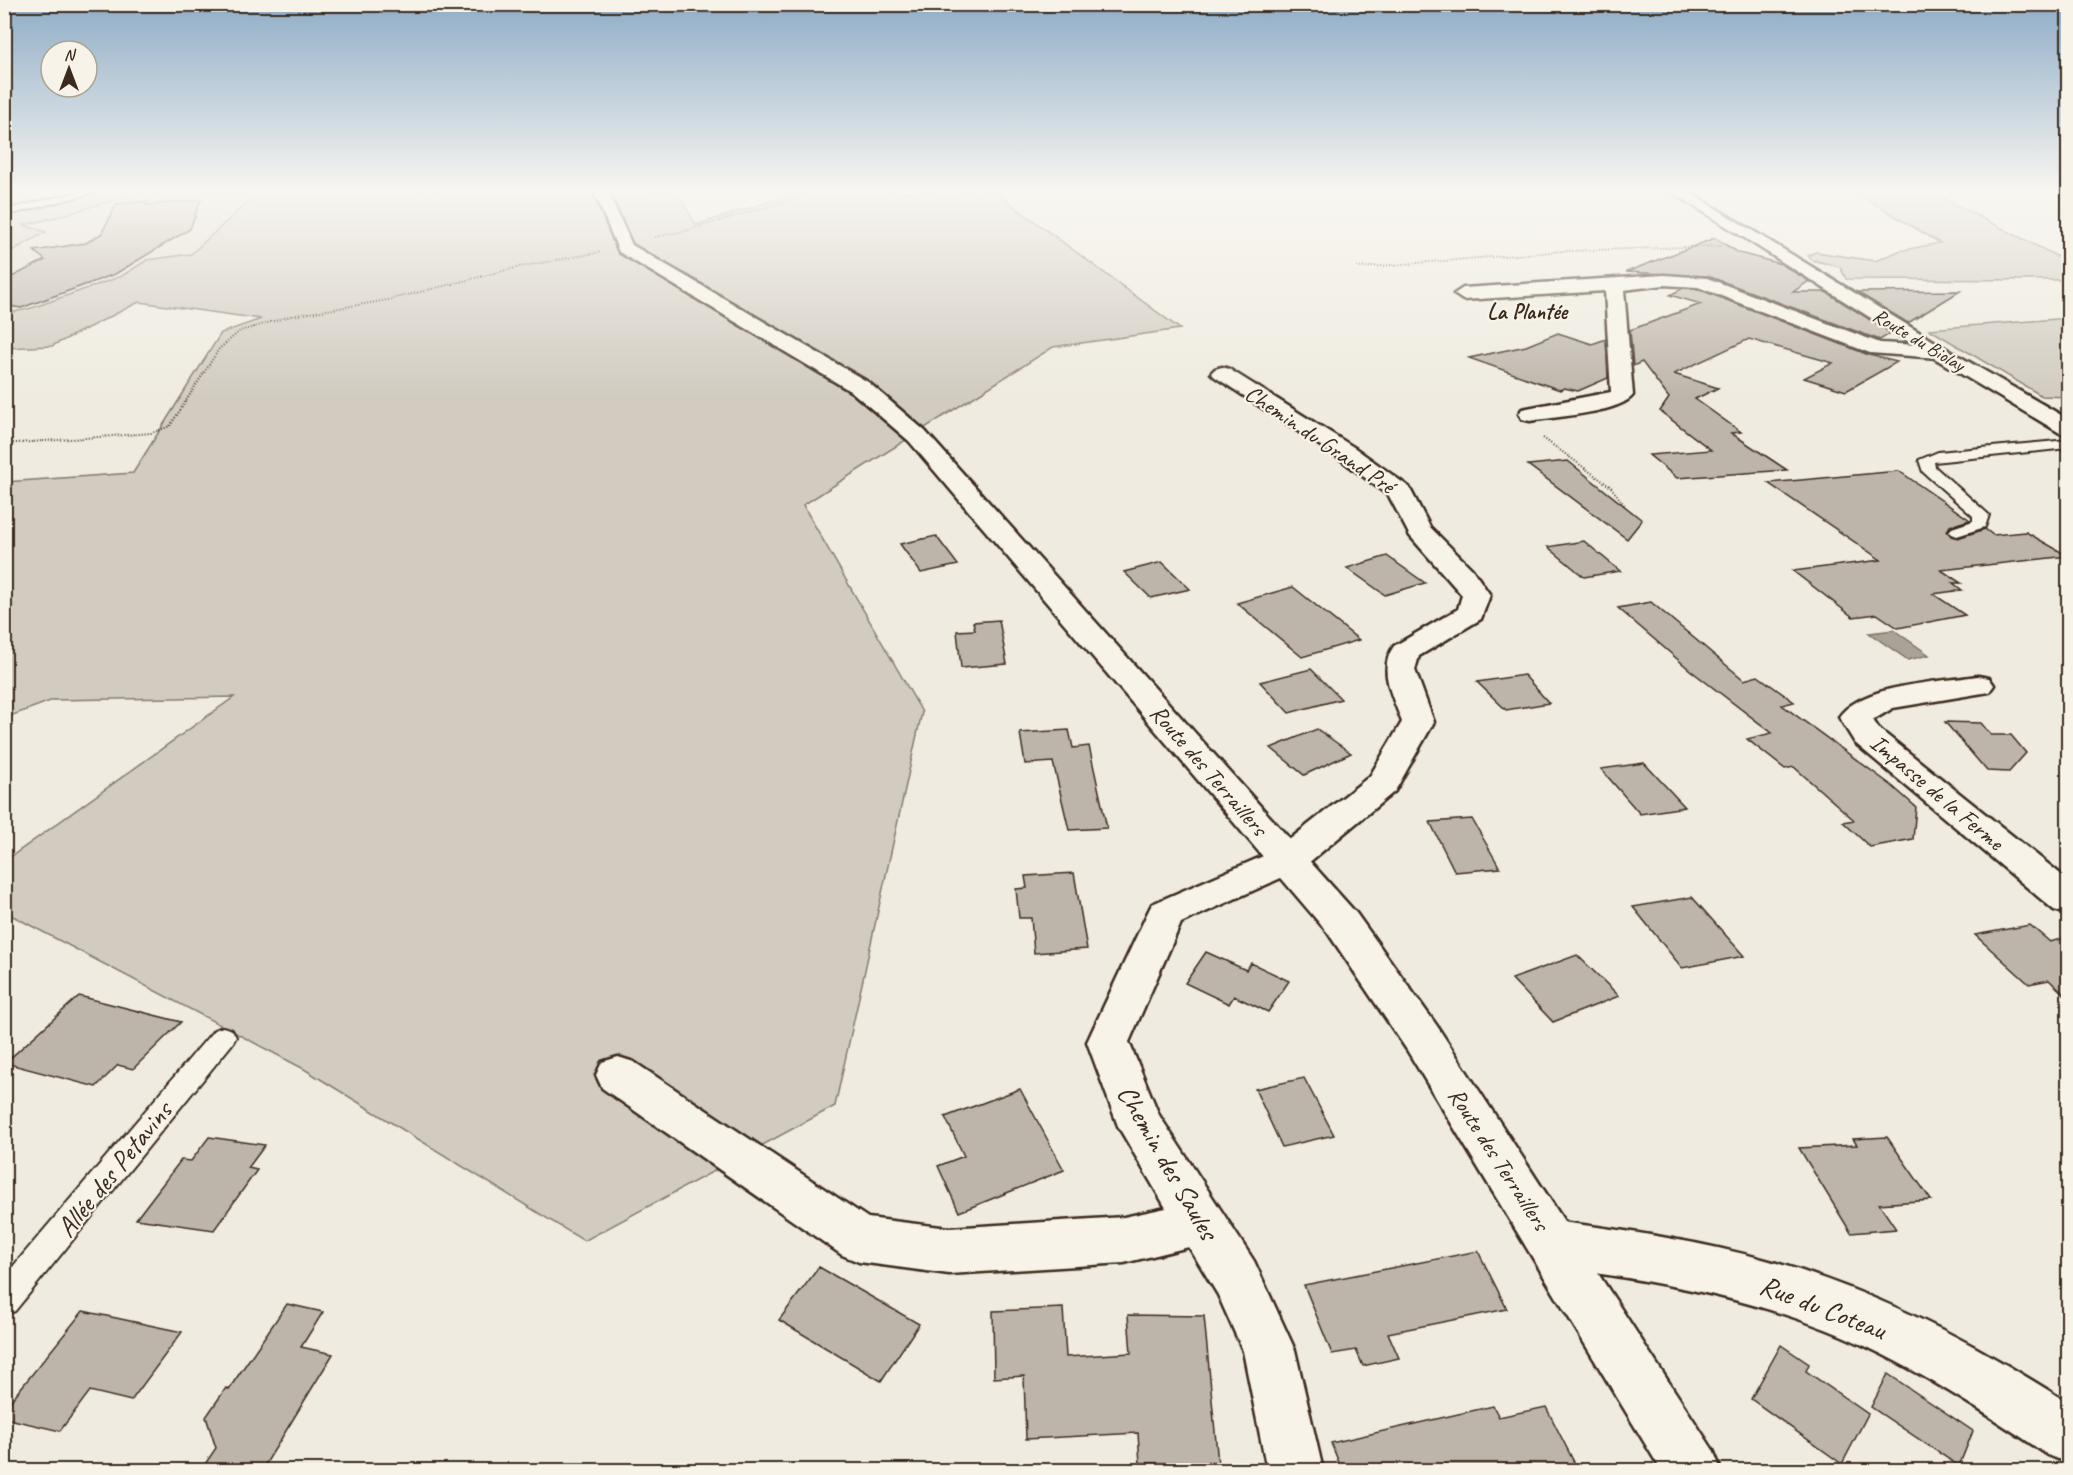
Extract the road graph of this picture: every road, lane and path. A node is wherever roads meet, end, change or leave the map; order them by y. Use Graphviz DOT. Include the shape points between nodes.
graph roads {
  1 [pos="553,261"];
  2 [pos="647,261"];
  3 [pos="1444,261"];
  4 [pos="1790,261"];
  5 [pos="1357,268"];
  6 [pos="1614,285"];
  7 [pos="1463,294"];
  8 [pos="1938,352"];
  9 [pos="1222,373"];
  10 [pos="1530,414"];
  11 [pos="2068,428"];
  12 [pos="4,444"];
  13 [pos="2068,444"];
  14 [pos="1625,506"];
  15 [pos="1957,531"];
  16 [pos="1978,685"];
  17 [pos="1287,860"];
  18 [pos="2068,900"];
  19 [pos="223,1037"];
  20 [pos="618,1075"];
  21 [pos="1199,1222"];
  22 [pos="1554,1244"];
  23 [pos="4,1301"];
  24 [pos="2068,1435"];
  25 [pos="1295,1470"];
  26 [pos="1694,1470"];
  1 -- 12 [label="path" via="388,300 291,316 240,331 219,349 170,426 152,433"];
  2 -- 17 [label="street, Route des Terraillers" via="860,387 916,436"];
  3 -- 5 [label="path"];
  4 -- 8 [label="street, Route du Biolay"];
  6 -- 7 [label="street"];
  6 -- 8 [label="street" via="1664,280 1701,282 1877,349"];
  6 -- 10 [label="street" via="1623,395 1610,401"];
  8 -- 11 [label="street, Route du Biolay"];
  9 -- 17 [label="street, Chemin du Grand Pré" via="1400,492 1419,530 1476,595 1471,613 1405,652 1400,670 1418,722 1383,783"];
  10 -- 14 [label="path" via="1522,422 1611,487"];
  13 -- 15 [label="lane" via="1926,460 1928,469 1981,515 1980,524"];
  16 -- 18 [label="street, Impasse de la Ferme" via="1884,700 1855,717 1867,736"];
  17 -- 21 [label="street, Chemin des Saules" via="1166,914 1108,1042 1141,1126"];
  17 -- 22 [label="street, Route des Terraillers" via="1342,923 1376,970"];
  19 -- 23 [label="lane, Allée des Petavins"];
  20 -- 21 [label="street" via="859,1239 949,1251 1124,1240"];
  21 -- 25 [label="street, Chemin des Saules" via="1236,1278 1269,1350"];
  22 -- 24 [label="street, Rue du Coteau" via="1681,1264 1748,1278 1804,1296 1925,1350"];
  22 -- 26 [label="street, Route des Terraillers" via="1615,1349"];
}
